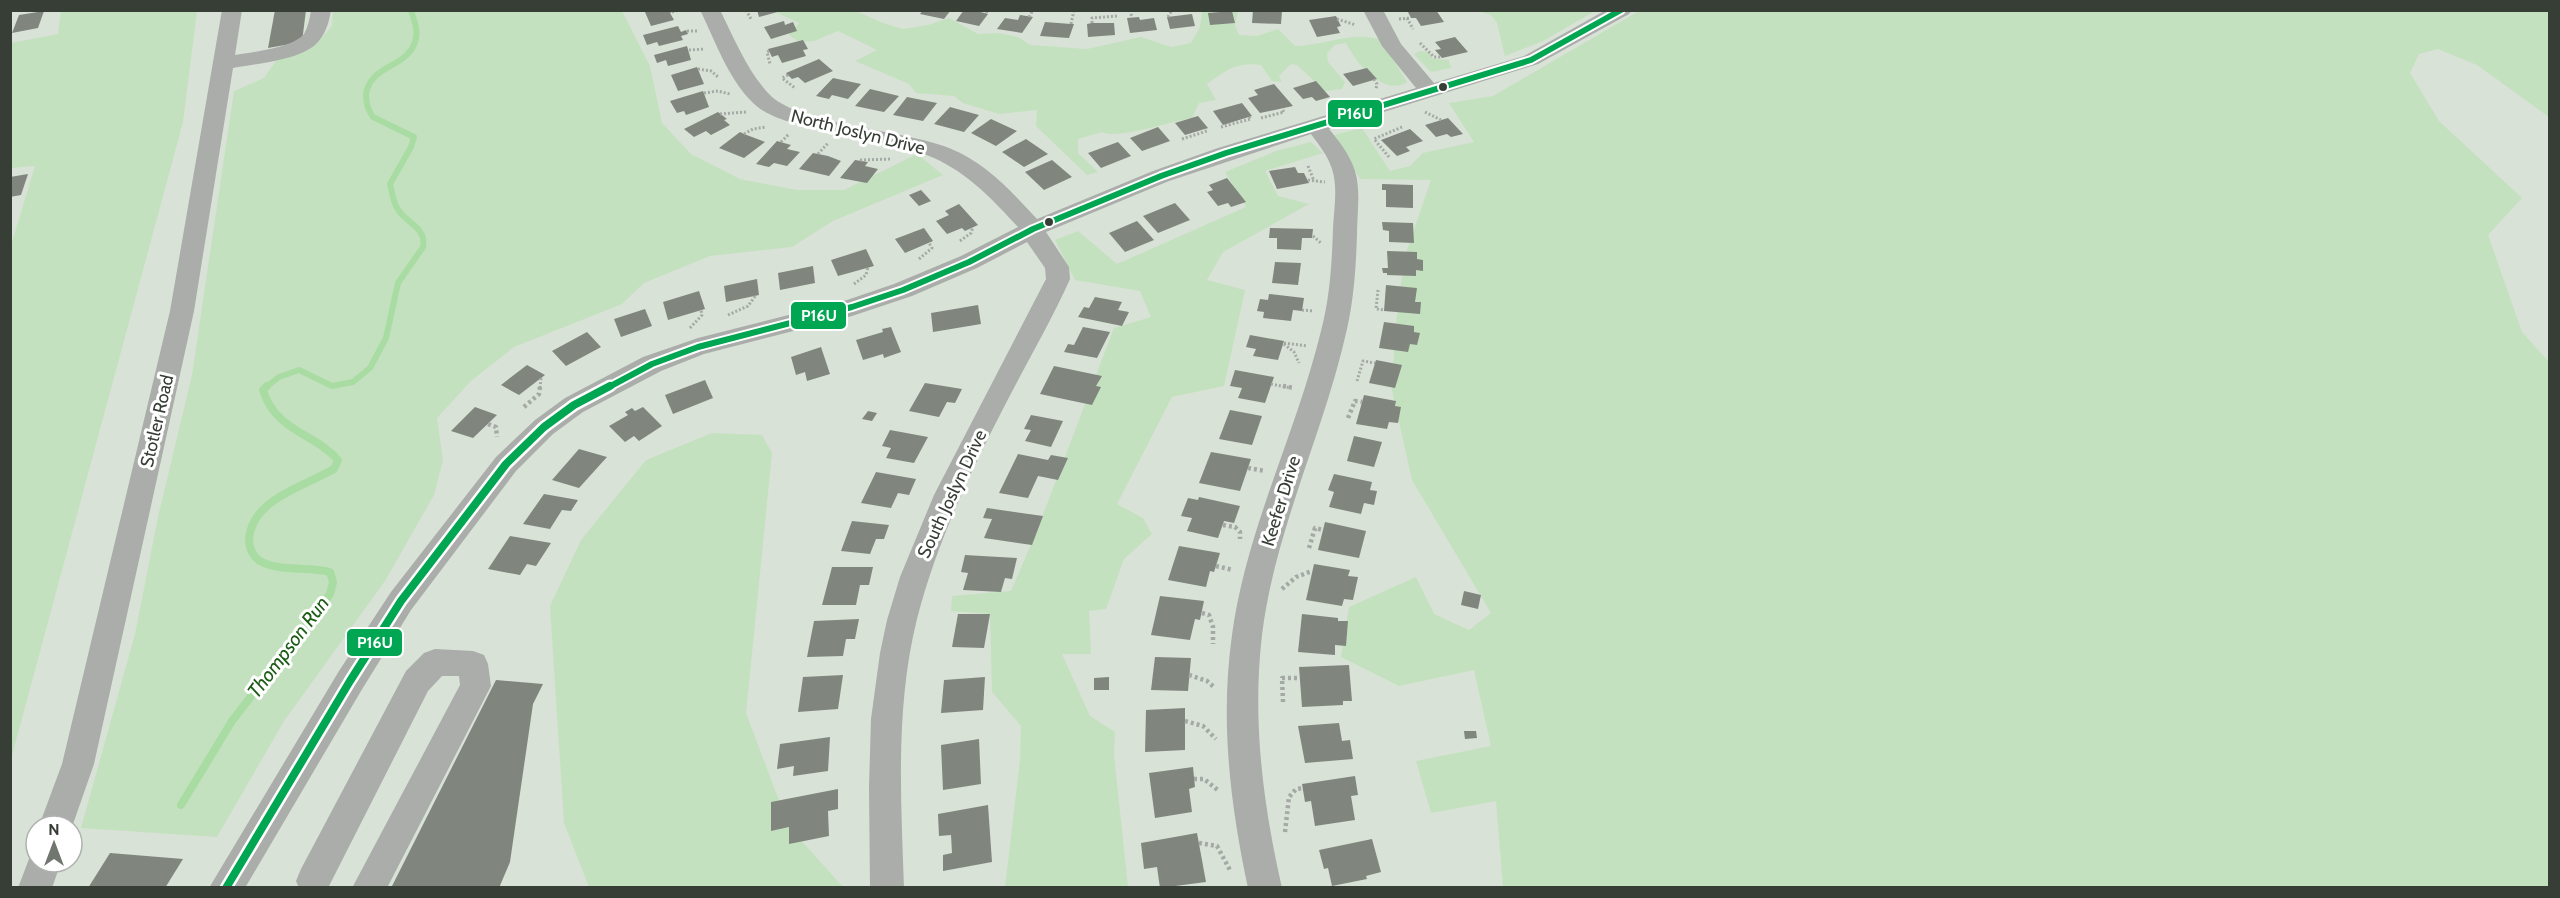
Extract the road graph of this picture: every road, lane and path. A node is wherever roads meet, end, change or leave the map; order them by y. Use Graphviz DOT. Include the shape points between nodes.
graph roads {
  1 [pos="232,10"];
  2 [pos="321,10"];
  3 [pos="680,10"];
  4 [pos="710,10"];
  5 [pos="746,10"];
  6 [pos="1033,10"];
  7 [pos="1074,10"];
  8 [pos="1130,10"];
  9 [pos="1172,10"];
  10 [pos="1373,10"];
  11 [pos="1622,10"];
  12 [pos="672,12"];
  13 [pos="1029,16"];
  14 [pos="1117,16"];
  15 [pos="1168,17"];
  16 [pos="1132,18"];
  17 [pos="1407,18"];
  18 [pos="751,19"];
  19 [pos="1337,19"];
  20 [pos="1092,23"];
  21 [pos="1071,24"];
  22 [pos="1413,29"];
  23 [pos="1362,30"];
  24 [pos="1420,43"];
  25 [pos="769,51"];
  26 [pos="1441,57"];
  27 [pos="223,64"];
  28 [pos="770,64"];
  29 [pos="698,69"];
  30 [pos="788,75"];
  31 [pos="722,80"];
  32 [pos="795,88"];
  33 [pos="1430,92"];
  34 [pos="704,93"];
  35 [pos="733,95"];
  36 [pos="1282,109"];
  37 [pos="748,112"];
  38 [pos="1416,112"];
  39 [pos="720,114"];
  40 [pos="1249,117"];
  41 [pos="1261,118"];
  42 [pos="1441,120"];
  43 [pos="1315,125"];
  44 [pos="770,127"];
  45 [pos="1221,127"];
  46 [pos="1402,127"];
  47 [pos="1206,129"];
  48 [pos="744,134"];
  49 [pos="1182,139"];
  50 [pos="1389,157"];
  51 [pos="892,159"];
  52 [pos="860,160"];
  53 [pos="1308,166"];
  54 [pos="1314,181"];
  55 [pos="974,227"];
  56 [pos="1034,229"];
  57 [pos="929,243"];
  58 [pos="953,246"];
  59 [pos="911,263"];
  60 [pos="1378,290"];
  61 [pos="756,296"];
  62 [pos="1384,310"];
  63 [pos="728,315"];
  64 [pos="1284,344"];
  65 [pos="1375,363"];
  66 [pos="1299,370"];
  67 [pos="541,378"];
  68 [pos="1356,381"];
  69 [pos="1362,402"];
  70 [pos="524,407"];
  71 [pos="1348,418"];
  72 [pos="488,424"];
  73 [pos="491,444"];
  74 [pos="1223,525"];
  75 [pos="1323,530"];
  76 [pos="1239,546"];
  77 [pos="1309,548"];
  78 [pos="1312,571"];
  79 [pos="1280,592"];
  80 [pos="1202,613"];
  81 [pos="1213,644"];
  82 [pos="1190,675"];
  83 [pos="1300,678"];
  84 [pos="1223,693"];
  85 [pos="1282,702"];
  86 [pos="1185,721"];
  87 [pos="1220,745"];
  88 [pos="1194,779"];
  89 [pos="1303,788"];
  90 [pos="1226,800"];
  91 [pos="60,814"];
  92 [pos="1285,832"];
  93 [pos="1199,843"];
  94 [pos="313,881"];
  95 [pos="1234,882"];
  96 [pos="226,888"];
  97 [pos="369,888"];
  98 [pos="887,888"];
  99 [pos="1264,888"];
  1 -- 27 [label="street, Stotler Road"];
  2 -- 27 [label="street" via="319,25 308,41 295,49"];
  3 -- 12 [label="path"];
  4 -- 56 [label="street, North Joslyn Drive" via="745,79 768,104 805,120 941,153 989,182"];
  5 -- 18 [label="path"];
  6 -- 13 [label="path"];
  7 -- 21 [label="path"];
  8 -- 16 [label="path"];
  9 -- 15 [label="path"];
  10 -- 33 [label="street" via="1392,46"];
  11 -- 33 [label="street" via="1531,60"];
  14 -- 20 [label="path" via="1092,18"];
  17 -- 22 [label="path"];
  19 -- 23 [label="path"];
  24 -- 26 [label="path" via="1434,57"];
  25 -- 28 [label="path" via="766,52"];
  27 -- 91 [label="street, Stotler Road" via="179,323 78,764"];
  29 -- 31 [label="path" via="711,70"];
  30 -- 32 [label="path" via="782,78"];
  33 -- 43 [label="street"];
  34 -- 35 [label="path"];
  36 -- 41 [label="path" via="1284,112"];
  37 -- 39 [label="path"];
  38 -- 42 [label="path" via="1430,113"];
  40 -- 45 [label="path"];
  43 -- 56 [label="street" via="1161,176"];
  43 -- 99 [label="street, Keefer Drive" via="1345,175 1344,258 1332,342 1270,532 1252,600 1245,655 1242,726 1249,801"];
  44 -- 48 [label="path"];
  46 -- 50 [label="path" via="1374,139"];
  47 -- 49 [label="path"];
  51 -- 52 [label="path"];
  53 -- 54 [label="path"];
  55 -- 58 [label="path"];
  56 -- 96 [label="street" via="903,290 698,347 652,364 574,405 544,427 506,464 401,602"];
  56 -- 98 [label="street, South Joslyn Drive" via="1057,267 1058,279 936,521 902,621 889,695 885,779"];
  57 -- 59 [label="path" via="932,248"];
  60 -- 62 [label="path" via="1376,309"];
  61 -- 63 [label="path" via="744,309"];
  64 -- 66 [label="path" via="1298,357"];
  65 -- 68 [label="path" via="1363,361"];
  67 -- 70 [label="path" via="539,394"];
  69 -- 71 [label="path" via="1355,401"];
  72 -- 73 [label="path" via="498,431"];
  74 -- 76 [label="path" via="1240,532"];
  75 -- 77 [label="path" via="1315,528"];
  78 -- 79 [label="path" via="1293,577"];
  80 -- 81 [label="path" via="1209,615"];
  82 -- 84 [label="path"];
  83 -- 85 [label="path" via="1282,678"];
  86 -- 87 [label="path" via="1195,721 1208,729"];
  88 -- 90 [label="path" via="1204,779"];
  89 -- 92 [label="path" via="1289,797"];
  93 -- 95 [label="path" via="1217,846"];
  94 -- 97 [label="street" via="417,681 435,662 473,664 477,686"];
}
